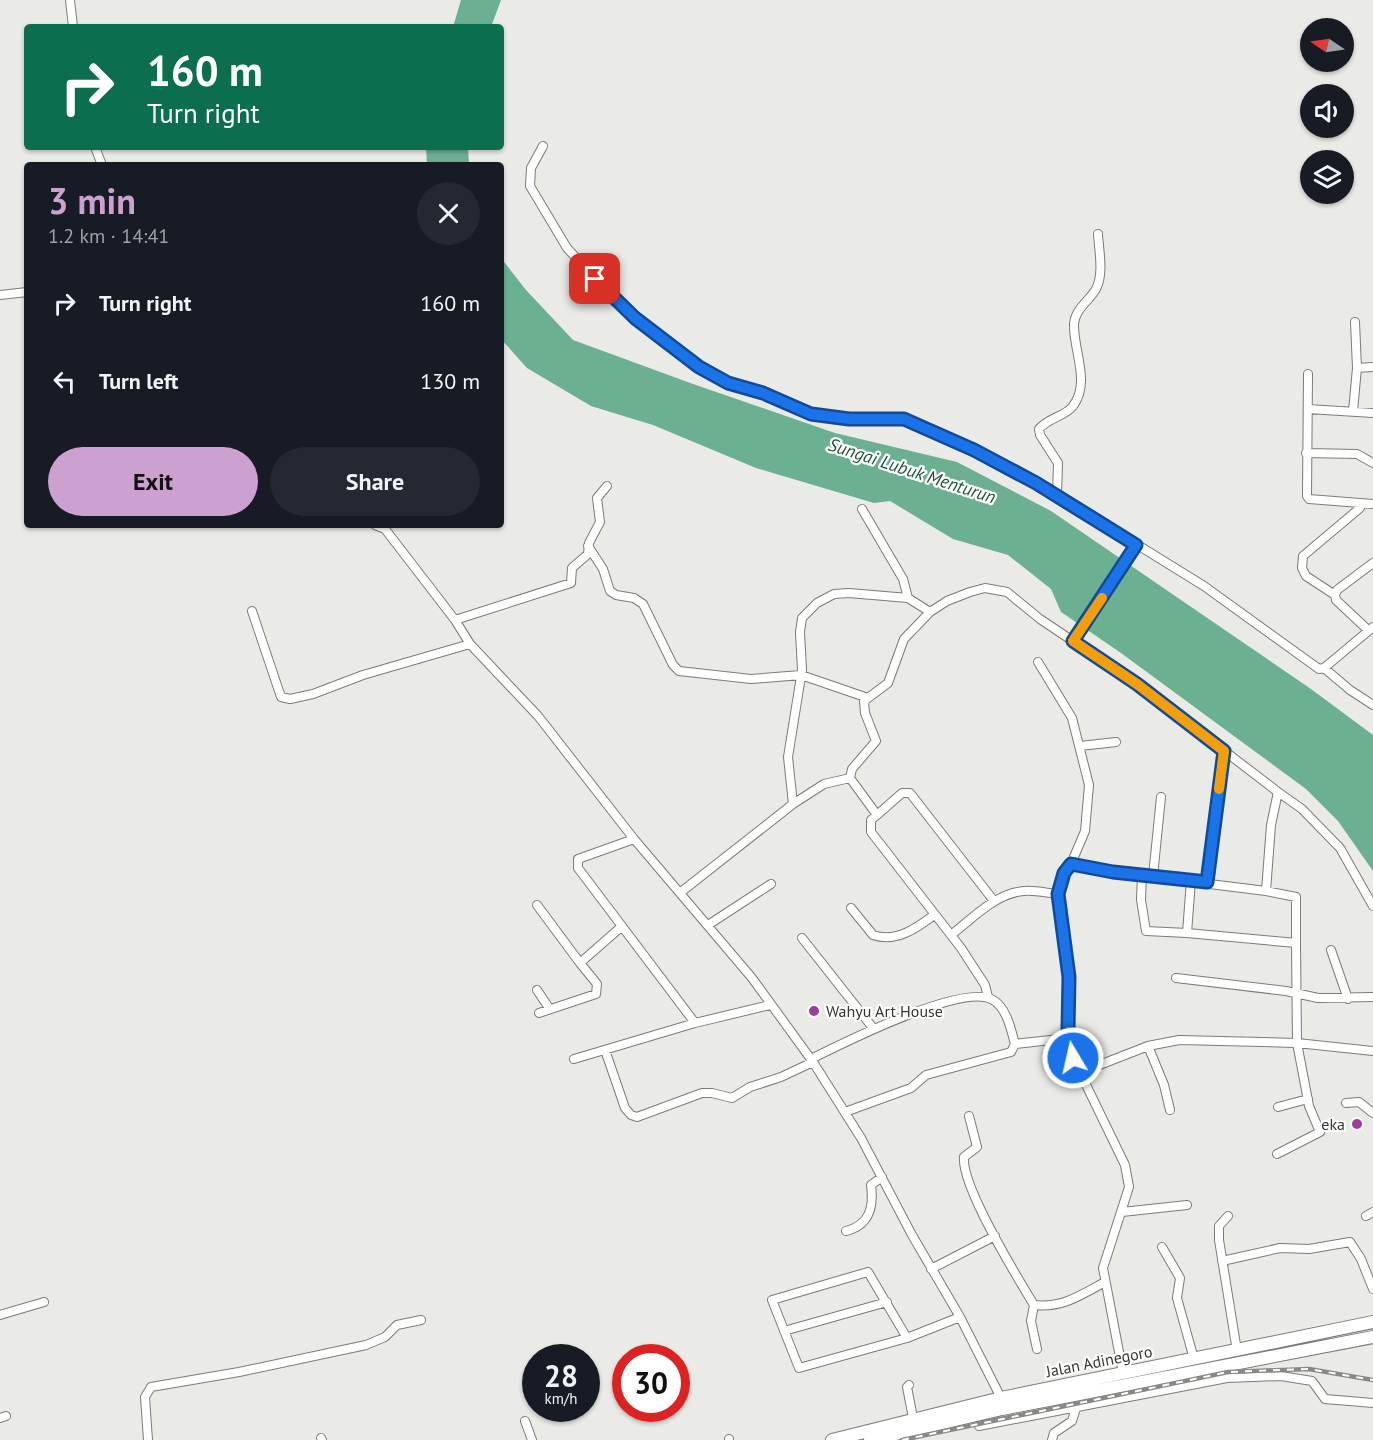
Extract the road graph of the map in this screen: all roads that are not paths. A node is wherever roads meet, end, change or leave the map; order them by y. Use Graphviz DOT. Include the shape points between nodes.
graph roads {
  1 [pos="70,0"];
  2 [pos="74,24"];
  3 [pos="543,146"];
  4 [pos="1098,234"];
  5 [pos="24,292"];
  6 [pos="0,295"];
  7 [pos="1356,322"];
  8 [pos="1373,367"];
  9 [pos="1357,368"];
  10 [pos="1308,375"];
  11 [pos="1308,409"];
  12 [pos="1353,411"];
  13 [pos="1373,413"];
  14 [pos="1306,453"];
  15 [pos="1373,463"];
  16 [pos="607,486"];
  17 [pos="1057,495"];
  18 [pos="1360,503"];
  19 [pos="1373,504"];
  20 [pos="862,509"];
  21 [pos="381,528"];
  22 [pos="588,546"];
  23 [pos="1135,548"];
  24 [pos="1373,563"];
  25 [pos="1335,595"];
  26 [pos="908,598"];
  27 [pos="252,611"];
  28 [pos="930,612"];
  29 [pos="455,620"];
  30 [pos="1371,628"];
  31 [pos="1075,638"];
  32 [pos="470,644"];
  33 [pos="1038,662"];
  34 [pos="1324,668"];
  35 [pos="801,675"];
  36 [pos="868,698"];
  37 [pos="1373,705"];
  38 [pos="1116,742"];
  39 [pos="1080,746"];
  40 [pos="1224,751"];
  41 [pos="850,778"];
  42 [pos="1278,792"];
  43 [pos="1161,796"];
  44 [pos="793,804"];
  45 [pos="877,815"];
  46 [pos="634,839"];
  47 [pos="1071,864"];
  48 [pos="1142,874"];
  49 [pos="1153,876"];
  50 [pos="1191,880"];
  51 [pos="1207,882"];
  52 [pos="771,884"];
  53 [pos="1266,891"];
  54 [pos="681,892"];
  55 [pos="1058,894"];
  56 [pos="994,901"];
  57 [pos="537,905"];
  58 [pos="1373,906"];
  59 [pos="851,908"];
  60 [pos="934,915"];
  61 [pos="708,925"];
  62 [pos="621,927"];
  63 [pos="1187,933"];
  64 [pos="951,935"];
  65 [pos="802,938"];
  66 [pos="1296,943"];
  67 [pos="1331,950"];
  68 [pos="580,963"];
  69 [pos="1176,978"];
  70 [pos="537,990"];
  71 [pos="1298,993"];
  72 [pos="988,997"];
  73 [pos="1373,997"];
  74 [pos="1348,999"];
  75 [pos="770,1005"];
  76 [pos="549,1008"];
  77 [pos="539,1013"];
  78 [pos="695,1023"];
  79 [pos="873,1028"];
  80 [pos="1069,1038"];
  81 [pos="1297,1043"];
  82 [pos="1015,1044"];
  83 [pos="1148,1046"];
  84 [pos="605,1050"];
  85 [pos="1373,1051"];
  86 [pos="574,1059"];
  87 [pos="812,1061"];
  88 [pos="1079,1073"];
  89 [pos="1308,1099"];
  90 [pos="1346,1103"];
  91 [pos="1278,1107"];
  92 [pos="1170,1110"];
  93 [pos="845,1113"];
  94 [pos="1373,1113"];
  95 [pos="969,1116"];
  96 [pos="1277,1154"];
  97 [pos="882,1177"];
  98 [pos="1187,1205"];
  99 [pos="1122,1212"];
  100 [pos="1228,1216"];
  101 [pos="846,1231"];
  102 [pos="995,1236"];
  103 [pos="1162,1247"];
  104 [pos="1222,1261"];
  105 [pos="932,1269"];
  106 [pos="1105,1282"];
  107 [pos="1373,1289"];
  108 [pos="44,1302"];
  109 [pos="887,1302"];
  110 [pos="1034,1305"];
  111 [pos="0,1315"];
  112 [pos="960,1317"];
  113 [pos="421,1320"];
  114 [pos="1373,1322"];
  115 [pos="1350,1328"];
  116 [pos="784,1331"];
  117 [pos="1327,1332"];
  118 [pos="1373,1337"];
  119 [pos="907,1338"];
  120 [pos="1352,1342"];
  121 [pos="1329,1346"];
  122 [pos="1036,1349"];
  123 [pos="1237,1351"];
  124 [pos="1194,1359"];
  125 [pos="1123,1373"];
  126 [pos="909,1385"];
  127 [pos="1095,1390"];
  128 [pos="1001,1398"];
  129 [pos="1373,1403"];
  130 [pos="1098,1404"];
  131 [pos="1076,1408"];
  132 [pos="525,1422"];
  133 [pos="979,1426"];
  134 [pos="911,1429"];
  135 [pos="148,1440"];
  136 [pos="532,1440"];
  137 [pos="832,1440"];
  138 [pos="870,1440"];
  139 [pos="1052,1440"];
  1 -- 2 [label="street"];
  3 -- 17 [label="street" via="531,168 530,186 567,248 621,306 705,371 811,414 904,419 974,450"];
  4 -- 17 [label="street" via="1099,280 1074,322 1079,389 1073,407 1039,429 1058,463"];
  5 -- 6 [label="street"];
  7 -- 9 [label="street"];
  8 -- 9 [label="street"];
  9 -- 12 [label="street"];
  10 -- 11 [label="street"];
  11 -- 12 [label="street"];
  11 -- 14 [label="street"];
  12 -- 13 [label="street"];
  14 -- 15 [label="street" via="1357,454"];
  14 -- 18 [label="street" via="1305,491 1309,498"];
  16 -- 22 [label="street" via="597,498 600,522"];
  17 -- 23 [label="street"];
  18 -- 19 [label="street"];
  18 -- 25 [label="street" via="1360,508 1303,556 1306,576"];
  20 -- 26 [label="street" via="903,579"];
  21 -- 29 [label="street"];
  22 -- 29 [label="street" via="588,554 572,568 568,585"];
  22 -- 35 [label="street" via="603,569 610,591 643,604 679,671 751,679"];
  23 -- 31 [label="street"];
  23 -- 34 [label="street" via="1204,586 1313,666"];
  24 -- 25 [label="street"];
  25 -- 30 [label="street" via="1336,600"];
  26 -- 28 [label="street"];
  26 -- 35 [label="street" via="849,592 817,603 800,625"];
  27 -- 32 [label="street" via="281,697 286,699"];
  28 -- 31 [label="street" via="947,601 985,588 1007,592"];
  28 -- 36 [label="street" via="904,639 888,683"];
  29 -- 32 [label="street"];
  30 -- 34 [label="street"];
  31 -- 40 [label="street"];
  32 -- 46 [label="street" via="538,716"];
  33 -- 39 [label="street" via="1072,718"];
  34 -- 37 [label="street"];
  35 -- 36 [label="street"];
  35 -- 44 [label="street" via="788,757"];
  36 -- 41 [label="street" via="863,706 876,743 852,769"];
  38 -- 39 [label="street"];
  39 -- 47 [label="street" via="1089,785 1089,808 1085,831"];
  40 -- 42 [label="street"];
  40 -- 51 [label="street"];
  41 -- 44 [label="street" via="824,784"];
  41 -- 45 [label="street"];
  42 -- 53 [label="street"];
  42 -- 58 [label="street" via="1302,809 1340,848"];
  43 -- 49 [label="street"];
  44 -- 54 [label="street"];
  45 -- 56 [label="street" via="902,793 910,793"];
  45 -- 60 [label="street" via="872,820 871,832"];
  46 -- 54 [label="street"];
  46 -- 62 [label="street" via="578,858 576,863"];
  47 -- 48 [label="street"];
  47 -- 55 [label="street"];
  48 -- 49 [label="street"];
  48 -- 63 [label="street" via="1146,931"];
  49 -- 50 [label="street"];
  50 -- 51 [label="street"];
  50 -- 63 [label="street"];
  51 -- 53 [label="street"];
  52 -- 61 [label="street"];
  53 -- 66 [label="street" via="1296,897"];
  54 -- 61 [label="street"];
  55 -- 56 [label="street" via="1018,892"];
  55 -- 80 [label="street" via="1069,977"];
  56 -- 64 [label="street"];
  57 -- 68 [label="street"];
  59 -- 60 [label="street" via="870,933 878,937 907,934"];
  60 -- 64 [label="street"];
  61 -- 75 [label="street"];
  62 -- 68 [label="street"];
  62 -- 78 [label="street"];
  63 -- 66 [label="street"];
  64 -- 72 [label="street" via="985,985"];
  65 -- 79 [label="street"];
  66 -- 71 [label="street"];
  67 -- 74 [label="street"];
  68 -- 76 [label="street" via="598,991"];
  69 -- 71 [label="street"];
  70 -- 76 [label="street"];
  71 -- 74 [label="street"];
  71 -- 81 [label="street"];
  72 -- 79 [label="street" via="941,1004"];
  72 -- 82 [label="street" via="1000,1006"];
  73 -- 74 [label="street"];
  75 -- 78 [label="street"];
  75 -- 87 [label="street"];
  76 -- 77 [label="street"];
  78 -- 84 [label="street"];
  79 -- 87 [label="street"];
  80 -- 82 [label="street"];
  80 -- 88 [label="street"];
  81 -- 83 [label="street" via="1179,1040"];
  81 -- 85 [label="street"];
  81 -- 89 [label="street"];
  82 -- 93 [label="street" via="1009,1053 926,1075 911,1088"];
  83 -- 88 [label="street"];
  83 -- 92 [label="street"];
  84 -- 86 [label="street"];
  84 -- 87 [label="street" via="625,1108 637,1117 702,1093 732,1098"];
  87 -- 93 [label="street"];
  88 -- 99 [label="street" via="1125,1165 1129,1188"];
  89 -- 91 [label="street"];
  89 -- 96 [label="street" via="1320,1132"];
  90 -- 94 [label="street" via="1359,1102"];
  93 -- 97 [label="street"];
  95 -- 102 [label="street" via="977,1147 964,1157 964,1166"];
  97 -- 101 [label="street" via="870,1185 870,1213 865,1223"];
  97 -- 105 [label="street"];
  98 -- 99 [label="street"];
  99 -- 106 [label="street" via="1103,1268"];
  100 -- 104 [label="street" via="1219,1226"];
  102 -- 105 [label="street"];
  102 -- 110 [label="street"];
  103 -- 124 [label="street" via="1180,1278 1177,1298"];
  104 -- 107 [label="street" via="1280,1248 1309,1249 1350,1242"];
  104 -- 123 [label="street"];
  105 -- 112 [label="street"];
  106 -- 110 [label="street" via="1072,1300 1053,1306"];
  106 -- 125 [label="street"];
  108 -- 111 [label="street"];
  109 -- 116 [label="street"];
  109 -- 116 [label="street" via="866,1272 773,1299"];
  109 -- 119 [label="street"];
  110 -- 122 [label="street" via="1031,1321"];
  112 -- 119 [label="street"];
  112 -- 128 [label="street"];
  113 -- 135 [label="street" via="397,1325 385,1337 366,1345 151,1387 145,1398"];
  114 -- 115 [label="highway, Jalan Adinegoro"];
  115 -- 117 [label="highway, Jalan Adinegoro"];
  115 -- 120 [label="highway"];
  116 -- 119 [label="street" via="799,1368"];
  117 -- 121 [label="highway" via="1331,1338"];
  117 -- 123 [label="highway, Jalan Adinegoro"];
  118 -- 120 [label="highway, Jalan Adinegoro"];
  120 -- 121 [label="highway, Jalan Adinegoro"];
  121 -- 127 [label="highway, Jalan Adinegoro"];
  123 -- 124 [label="highway, Jalan Adinegoro"];
  124 -- 125 [label="highway, Jalan Adinegoro"];
  125 -- 128 [label="highway, Jalan Adinegoro"];
  126 -- 134 [label="street"];
  127 -- 130 [label="street"];
  127 -- 134 [label="highway, Jalan Adinegoro"];
  128 -- 134 [label="highway, Jalan Adinegoro"];
  129 -- 130 [label="street" via="1325,1399 1312,1381 1281,1376 1193,1383"];
  130 -- 131 [label="street"];
  131 -- 133 [label="street"];
  131 -- 139 [label="street" via="1072,1421 1053,1433"];
  132 -- 136 [label="street"];
  134 -- 137 [label="highway, Jalan Adinegoro"];
  134 -- 138 [label="highway, Jalan Adinegoro"];
}
